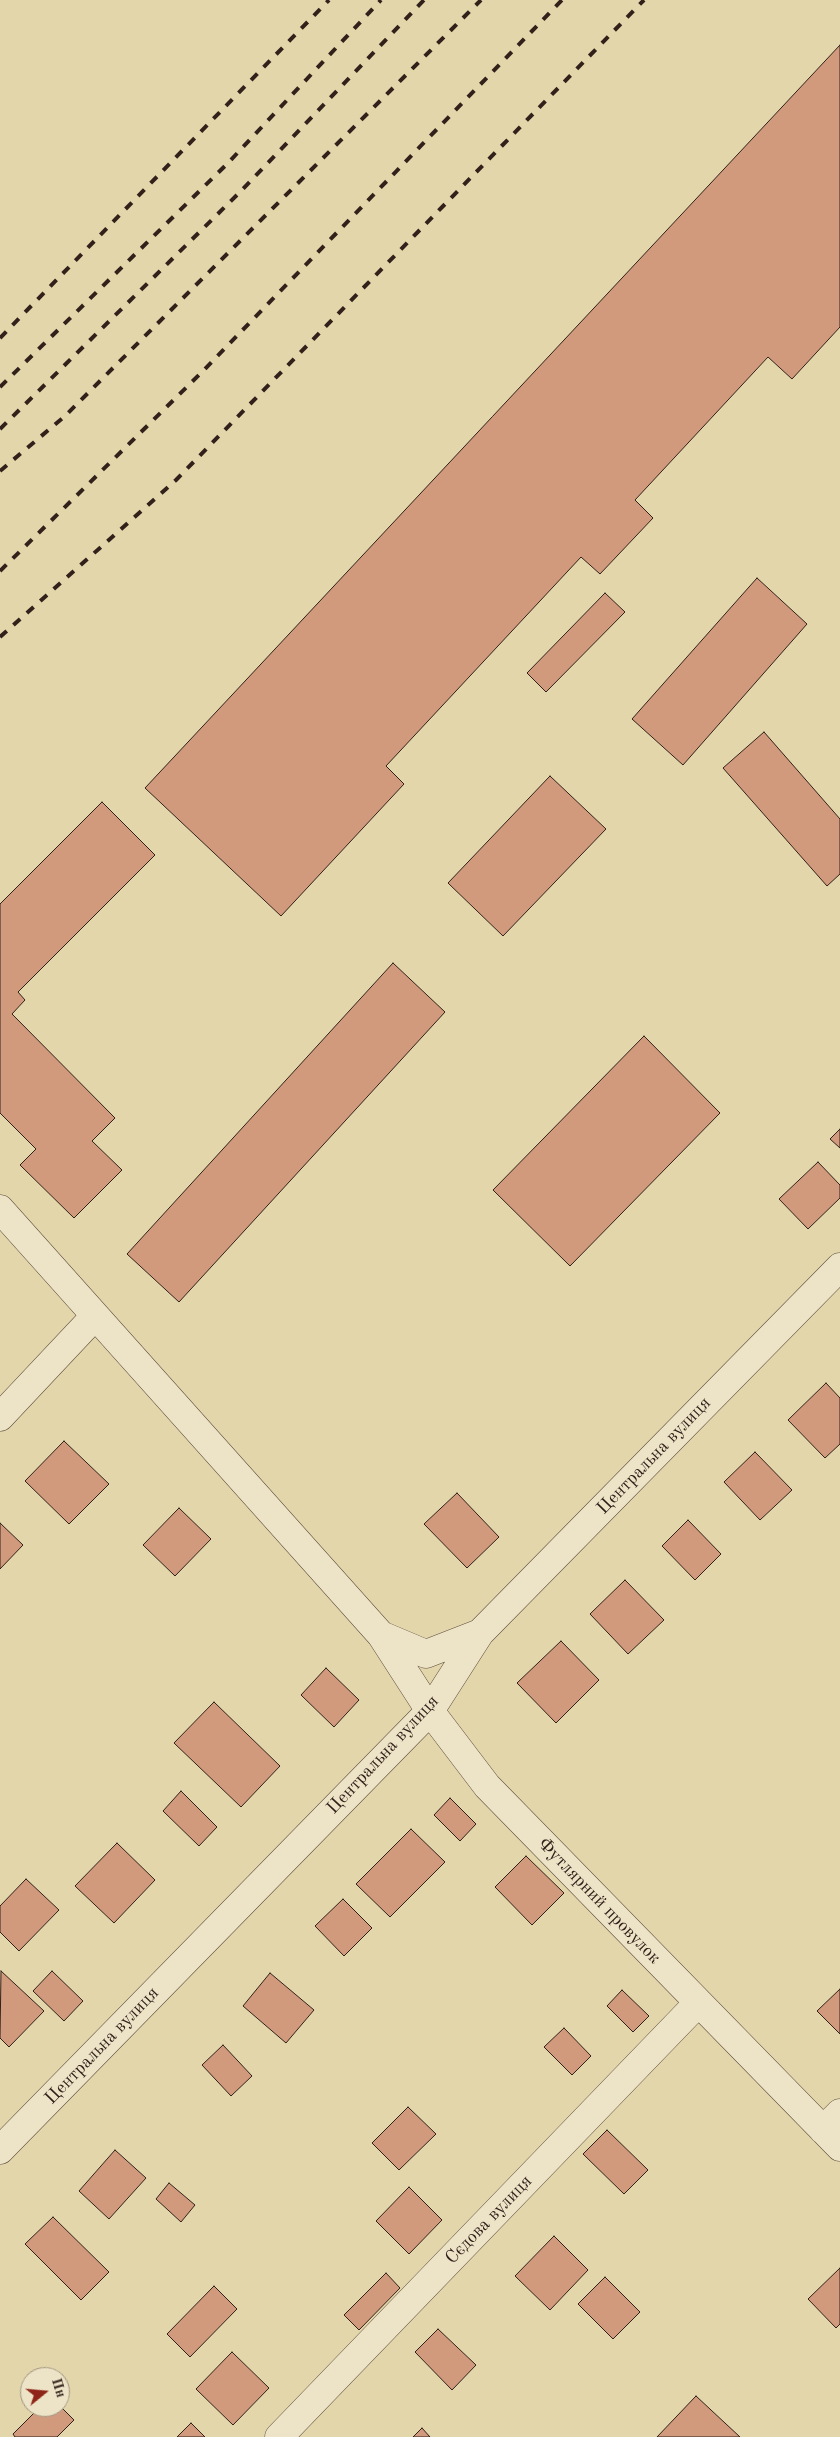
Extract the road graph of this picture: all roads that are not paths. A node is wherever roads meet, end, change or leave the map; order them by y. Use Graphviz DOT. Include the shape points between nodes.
graph roads {
  1 [pos="0,1209"];
  2 [pos="840,1267"];
  3 [pos="95,1316"];
  4 [pos="0,1417"];
  5 [pos="480,1633"];
  6 [pos="382,1635"];
  7 [pos="430,1711"];
  8 [pos="698,2002"];
  9 [pos="834,2130"];
  10 [pos="0,2150"];
  11 [pos="279,2437"];
  1 -- 3 [label="street"];
  2 -- 5 [label="street, Центральна вулиця"];
  3 -- 4 [label="street"];
  3 -- 6 [label="street"];
  5 -- 6 [label="street" via="426,1654"];
  5 -- 7 [label="street, Центральна вулиця"];
  6 -- 7 [label="street, Футлярний провулок"];
  7 -- 8 [label="street, Футлярний провулок" via="487,1786"];
  7 -- 10 [label="street, Центральна вулиця"];
  8 -- 9 [label="street, Футлярний провулок"];
  8 -- 11 [label="street, Сєдова вулиця"];
}
